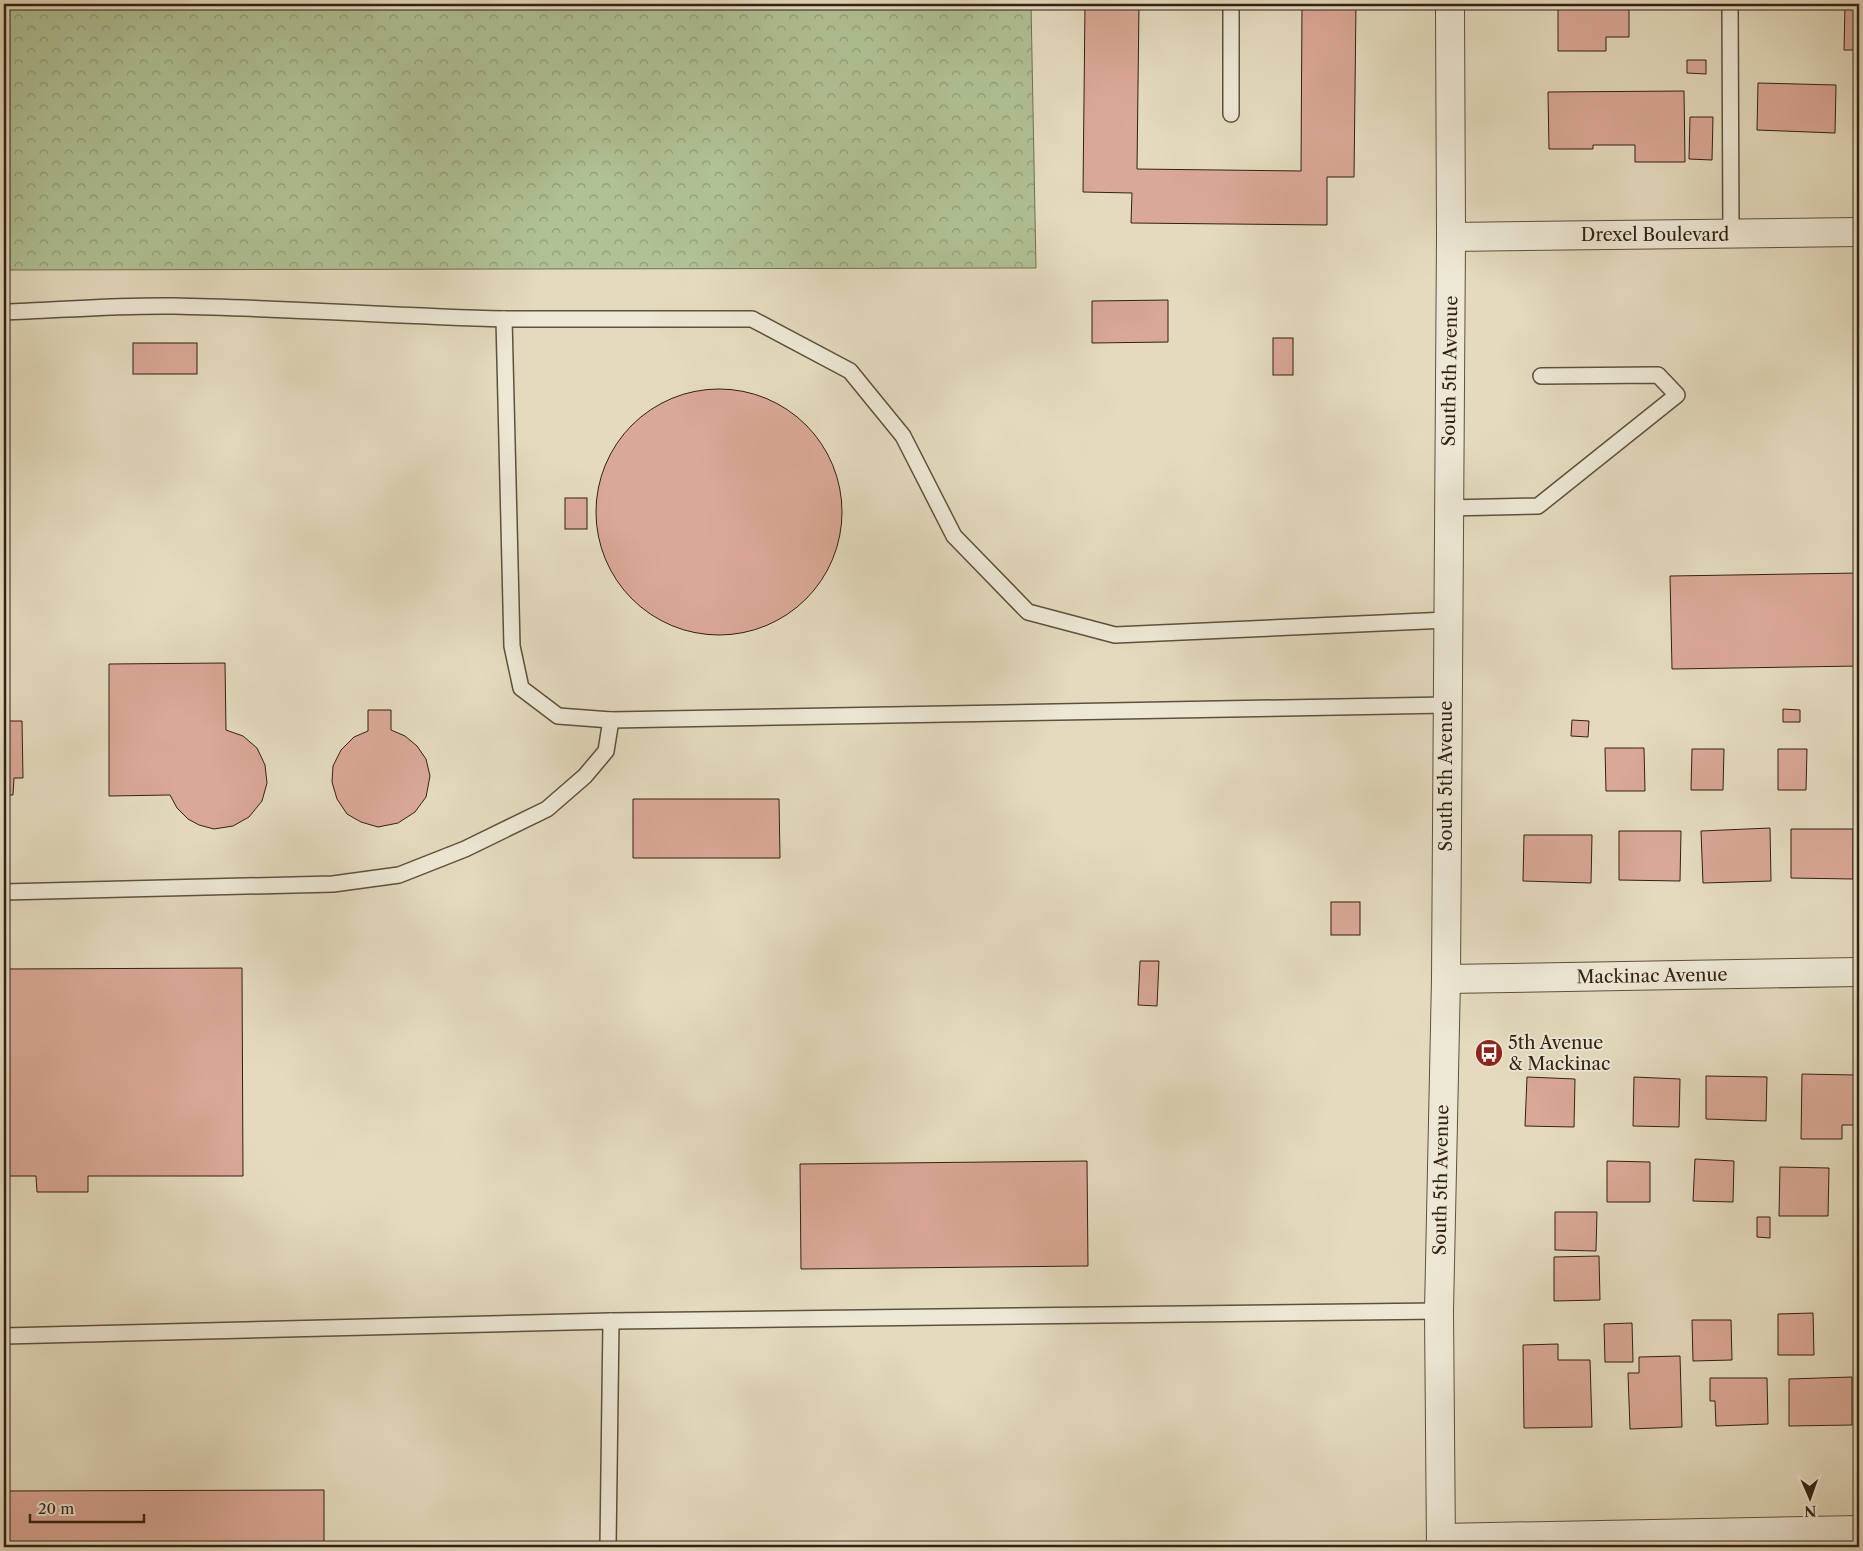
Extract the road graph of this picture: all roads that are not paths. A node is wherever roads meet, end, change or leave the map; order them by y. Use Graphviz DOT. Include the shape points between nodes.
graph roads {
  1 [pos="1231,4"];
  2 [pos="1450,4"];
  3 [pos="1730,4"];
  4 [pos="1232,114"];
  5 [pos="1859,232"];
  6 [pos="1731,235"];
  7 [pos="1451,237"];
  8 [pos="4,312"];
  9 [pos="504,319"];
  10 [pos="1542,376"];
  11 [pos="1448,508"];
  12 [pos="1447,620"];
  13 [pos="1446,705"];
  14 [pos="611,720"];
  15 [pos="4,892"];
  16 [pos="1859,972"];
  17 [pos="1446,978"];
  18 [pos="1439,1311"];
  19 [pos="611,1321"];
  20 [pos="4,1336"];
  21 [pos="1859,1530"];
  22 [pos="1721,1540"];
  23 [pos="1441,1543"];
  24 [pos="608,1547"];
  1 -- 4 [label="lane"];
  2 -- 7 [label="street, South 5th Avenue"];
  3 -- 6 [label="lane"];
  5 -- 6 [label="street, Drexel Boulevard"];
  6 -- 7 [label="street, Drexel Boulevard"];
  7 -- 11 [label="street, South 5th Avenue"];
  8 -- 9 [label="lane" via="172,306"];
  9 -- 12 [label="lane" via="752,319 850,371 903,436 954,536 1028,612 1115,635"];
  9 -- 14 [label="lane" via="512,646 520,688 558,716"];
  10 -- 11 [label="lane" via="1658,375 1676,396 1538,506"];
  11 -- 12 [label="street, South 5th Avenue"];
  12 -- 13 [label="street, South 5th Avenue"];
  13 -- 14 [label="lane"];
  13 -- 17 [label="street, South 5th Avenue"];
  14 -- 15 [label="lane" via="606,751 585,776 548,809 465,850 399,875 333,884"];
  16 -- 17 [label="street, Mackinac Avenue"];
  17 -- 18 [label="street, South 5th Avenue"];
  18 -- 19 [label="lane"];
  18 -- 23 [label="street, South 5th Avenue"];
  19 -- 20 [label="lane"];
  19 -- 24 [label="lane"];
  21 -- 22 [label="street"];
  22 -- 23 [label="street"];
}
